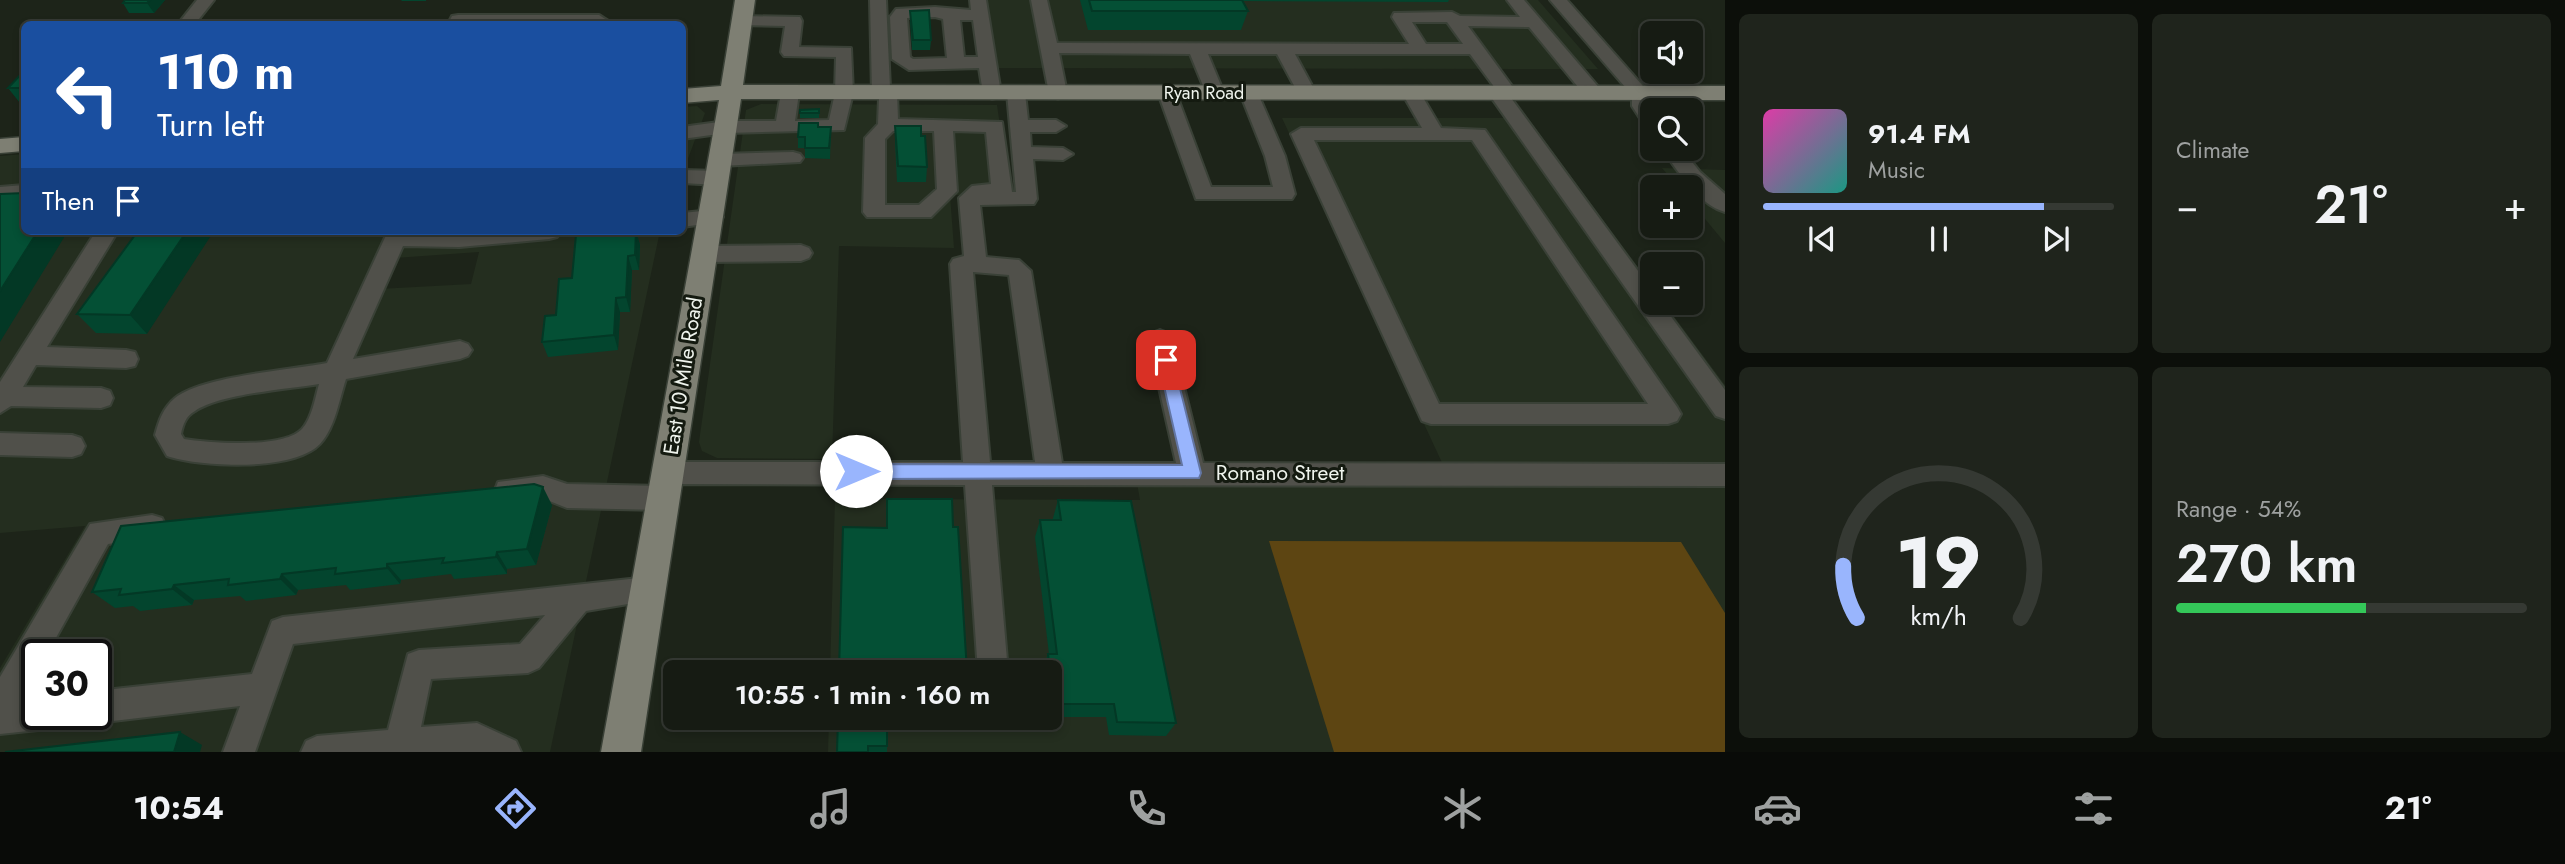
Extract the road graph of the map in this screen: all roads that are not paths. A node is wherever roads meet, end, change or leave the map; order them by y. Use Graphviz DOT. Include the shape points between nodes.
graph roads {
  1 [pos="206,0"];
  2 [pos="468,0"];
  3 [pos="557,0"];
  4 [pos="745,0"];
  5 [pos="878,0"];
  6 [pos="1039,0"];
  7 [pos="1457,0"];
  8 [pos="1515,0"];
  9 [pos="1558,0"];
  10 [pos="979,8"];
  11 [pos="951,15"];
  12 [pos="541,19"];
  13 [pos="188,21"];
  14 [pos="458,21"];
  15 [pos="485,21"];
  16 [pos="600,21"];
  17 [pos="742,21"];
  18 [pos="1464,22"];
  19 [pos="1534,22"];
  20 [pos="1049,48"];
  21 [pos="1197,48"];
  22 [pos="1283,48"];
  23 [pos="1421,48"];
  24 [pos="1475,49"];
  25 [pos="987,62"];
  26 [pos="956,63"];
  27 [pos="730,92"];
  28 [pos="790,93"];
  29 [pos="844,93"];
  30 [pos="885,93"];
  31 [pos="992,93"];
  32 [pos="1016,93"];
  33 [pos="1058,93"];
  34 [pos="1167,93"];
  35 [pos="1215,93"];
  36 [pos="1249,93"];
  37 [pos="1307,93"];
  38 [pos="1410,93"];
  39 [pos="1503,93"];
  40 [pos="1725,93"];
  41 [pos="1594,94"];
  42 [pos="1641,94"];
  43 [pos="686,96"];
  44 [pos="1641,98"];
  45 [pos="888,124"];
  46 [pos="943,126"];
  47 [pos="1020,126"];
  48 [pos="1056,126"];
  49 [pos="726,127"];
  50 [pos="785,127"];
  51 [pos="686,132"];
  52 [pos="1436,135"];
  53 [pos="21,144"];
  54 [pos="0,146"];
  55 [pos="1023,153"];
  56 [pos="1063,154"];
  57 [pos="793,158"];
  58 [pos="1681,161"];
  59 [pos="720,169"];
  60 [pos="686,175"];
  61 [pos="947,191"];
  62 [pos="21,192"];
  63 [pos="0,194"];
  64 [pos="1725,205"];
  65 [pos="697,219"];
  66 [pos="105,235"];
  67 [pos="398,235"];
  68 [pos="511,235"];
  69 [pos="801,253"];
  70 [pos="703,254"];
  71 [pos="976,264"];
  72 [pos="1160,339"];
  73 [pos="460,350"];
  74 [pos="29,356"];
  75 [pos="126,359"];
  76 [pos="335,371"];
  77 [pos="101,398"];
  78 [pos="2,399"];
  79 [pos="1725,409"];
  80 [pos="0,444"];
  81 [pos="72,446"];
  82 [pos="979,472"];
  83 [pos="1050,472"];
  84 [pos="1192,473"];
  85 [pos="1725,474"];
  86 [pos="665,485"];
  87 [pos="488,492"];
  88 [pos="183,524"];
  89 [pos="648,590"];
  90 [pos="577,598"];
  91 [pos="992,660"];
  92 [pos="262,688"];
  93 [pos="112,705"];
  94 [pos="0,707"];
  95 [pos="21,716"];
  96 [pos="0,718"];
  97 [pos="401,745"];
  98 [pos="239,752"];
  99 [pos="317,752"];
  100 [pos="505,752"];
  101 [pos="621,752"];
  1 -- 13 [label="street"];
  2 -- 14 [label="street"];
  3 -- 12 [label="street"];
  4 -- 17 [label="main road, East 10 Mile Road"];
  5 -- 30 [label="street"];
  6 -- 20 [label="street"];
  7 -- 18 [label="street"];
  8 -- 19 [label="street"];
  9 -- 42 [label="street"];
  10 -- 11 [label="street"];
  10 -- 25 [label="street"];
  11 -- 26 [label="street"];
  11 -- 26 [label="street" via="902,13 897,39 901,59 909,65"];
  12 -- 15 [label="street"];
  12 -- 16 [label="street"];
  17 -- 27 [label="main road, East 10 Mile Road"];
  17 -- 29 [label="street" via="794,22 790,52 845,52"];
  18 -- 19 [label="street"];
  18 -- 23 [label="street" via="1452,17 1400,17"];
  18 -- 24 [label="street"];
  19 -- 41 [label="street"];
  20 -- 21 [label="street"];
  20 -- 33 [label="street"];
  21 -- 22 [label="street"];
  21 -- 35 [label="street"];
  22 -- 23 [label="street"];
  22 -- 37 [label="street"];
  23 -- 24 [label="street"];
  24 -- 39 [label="street"];
  25 -- 26 [label="street"];
  25 -- 31 [label="street"];
  27 -- 28 [label="main road, Ryan Road"];
  27 -- 43 [label="main road, Ryan Road"];
  27 -- 49 [label="main road, East 10 Mile Road"];
  28 -- 29 [label="main road, Ryan Road"];
  28 -- 50 [label="street"];
  29 -- 30 [label="main road, Ryan Road"];
  29 -- 50 [label="street" via="837,126"];
  30 -- 31 [label="main road, Ryan Road"];
  30 -- 45 [label="street"];
  31 -- 32 [label="main road, Ryan Road"];
  32 -- 33 [label="main road, Ryan Road"];
  32 -- 47 [label="street"];
  33 -- 34 [label="main road, Ryan Road"];
  34 -- 35 [label="main road, Ryan Road"];
  34 -- 36 [label="street" via="1203,194 1284,194 1275,156"];
  35 -- 36 [label="main road, Ryan Road"];
  36 -- 37 [label="main road, Ryan Road"];
  37 -- 38 [label="main road, Ryan Road"];
  38 -- 39 [label="main road, Ryan Road"];
  38 -- 52 [label="street"];
  39 -- 41 [label="main road, Ryan Road"];
  39 -- 79 [label="street"];
  40 -- 42 [label="main road, Ryan Road"];
  41 -- 42 [label="main road, Ryan Road"];
  42 -- 44 [label="street"];
  45 -- 46 [label="street"];
  45 -- 61 [label="street" via="875,138 874,212 924,212"];
  46 -- 61 [label="street"];
  46 -- 61 [label="street" via="995,126 1002,191"];
  47 -- 48 [label="street"];
  47 -- 55 [label="street"];
  49 -- 50 [label="street"];
  49 -- 51 [label="street"];
  49 -- 59 [label="main road, East 10 Mile Road"];
  52 -- 52 [label="street" via="1301,134 1431,414 1668,414 1478,134"];
  53 -- 54 [label="main road"];
  55 -- 56 [label="street"];
  55 -- 71 [label="street" via="1027,199 969,198"];
  57 -- 59 [label="street"];
  58 -- 64 [label="street"];
  59 -- 60 [label="street"];
  59 -- 65 [label="main road, East 10 Mile Road"];
  62 -- 63 [label="street"];
  65 -- 70 [label="main road, East 10 Mile Road"];
  66 -- 74 [label="street"];
  67 -- 68 [label="street" via="459,240"];
  67 -- 76 [label="street"];
  69 -- 70 [label="street"];
  70 -- 86 [label="main road, East 10 Mile Road"];
  71 -- 82 [label="street" via="961,264"];
  71 -- 83 [label="street" via="1011,266 1020,271"];
  72 -- 84 [label="street"];
  73 -- 76 [label="street"];
  74 -- 75 [label="street"];
  74 -- 78 [label="street"];
  76 -- 76 [label="street" via="210,393 185,404 172,418 168,435 176,448 195,453 282,449 307,440 318,425"];
  77 -- 78 [label="street"];
  80 -- 81 [label="street"];
  82 -- 83 [label="street, Romano Street"];
  82 -- 86 [label="street, Romano Street"];
  82 -- 91 [label="street"];
  83 -- 84 [label="street, Romano Street"];
  84 -- 85 [label="street, Romano Street"];
  86 -- 87 [label="street, Romano Street" via="567,496 543,487"];
  86 -- 89 [label="main road, East 10 Mile Road"];
  88 -- 94 [label="street" via="100,533"];
  89 -- 90 [label="street"];
  89 -- 101 [label="main road, East 10 Mile Road"];
  90 -- 92 [label="street" via="283,631"];
  90 -- 97 [label="street" via="527,659 419,665"];
  92 -- 93 [label="street"];
  92 -- 98 [label="street"];
  95 -- 96 [label="street"];
  97 -- 99 [label="street"];
  97 -- 100 [label="street" via="477,738"];
}
